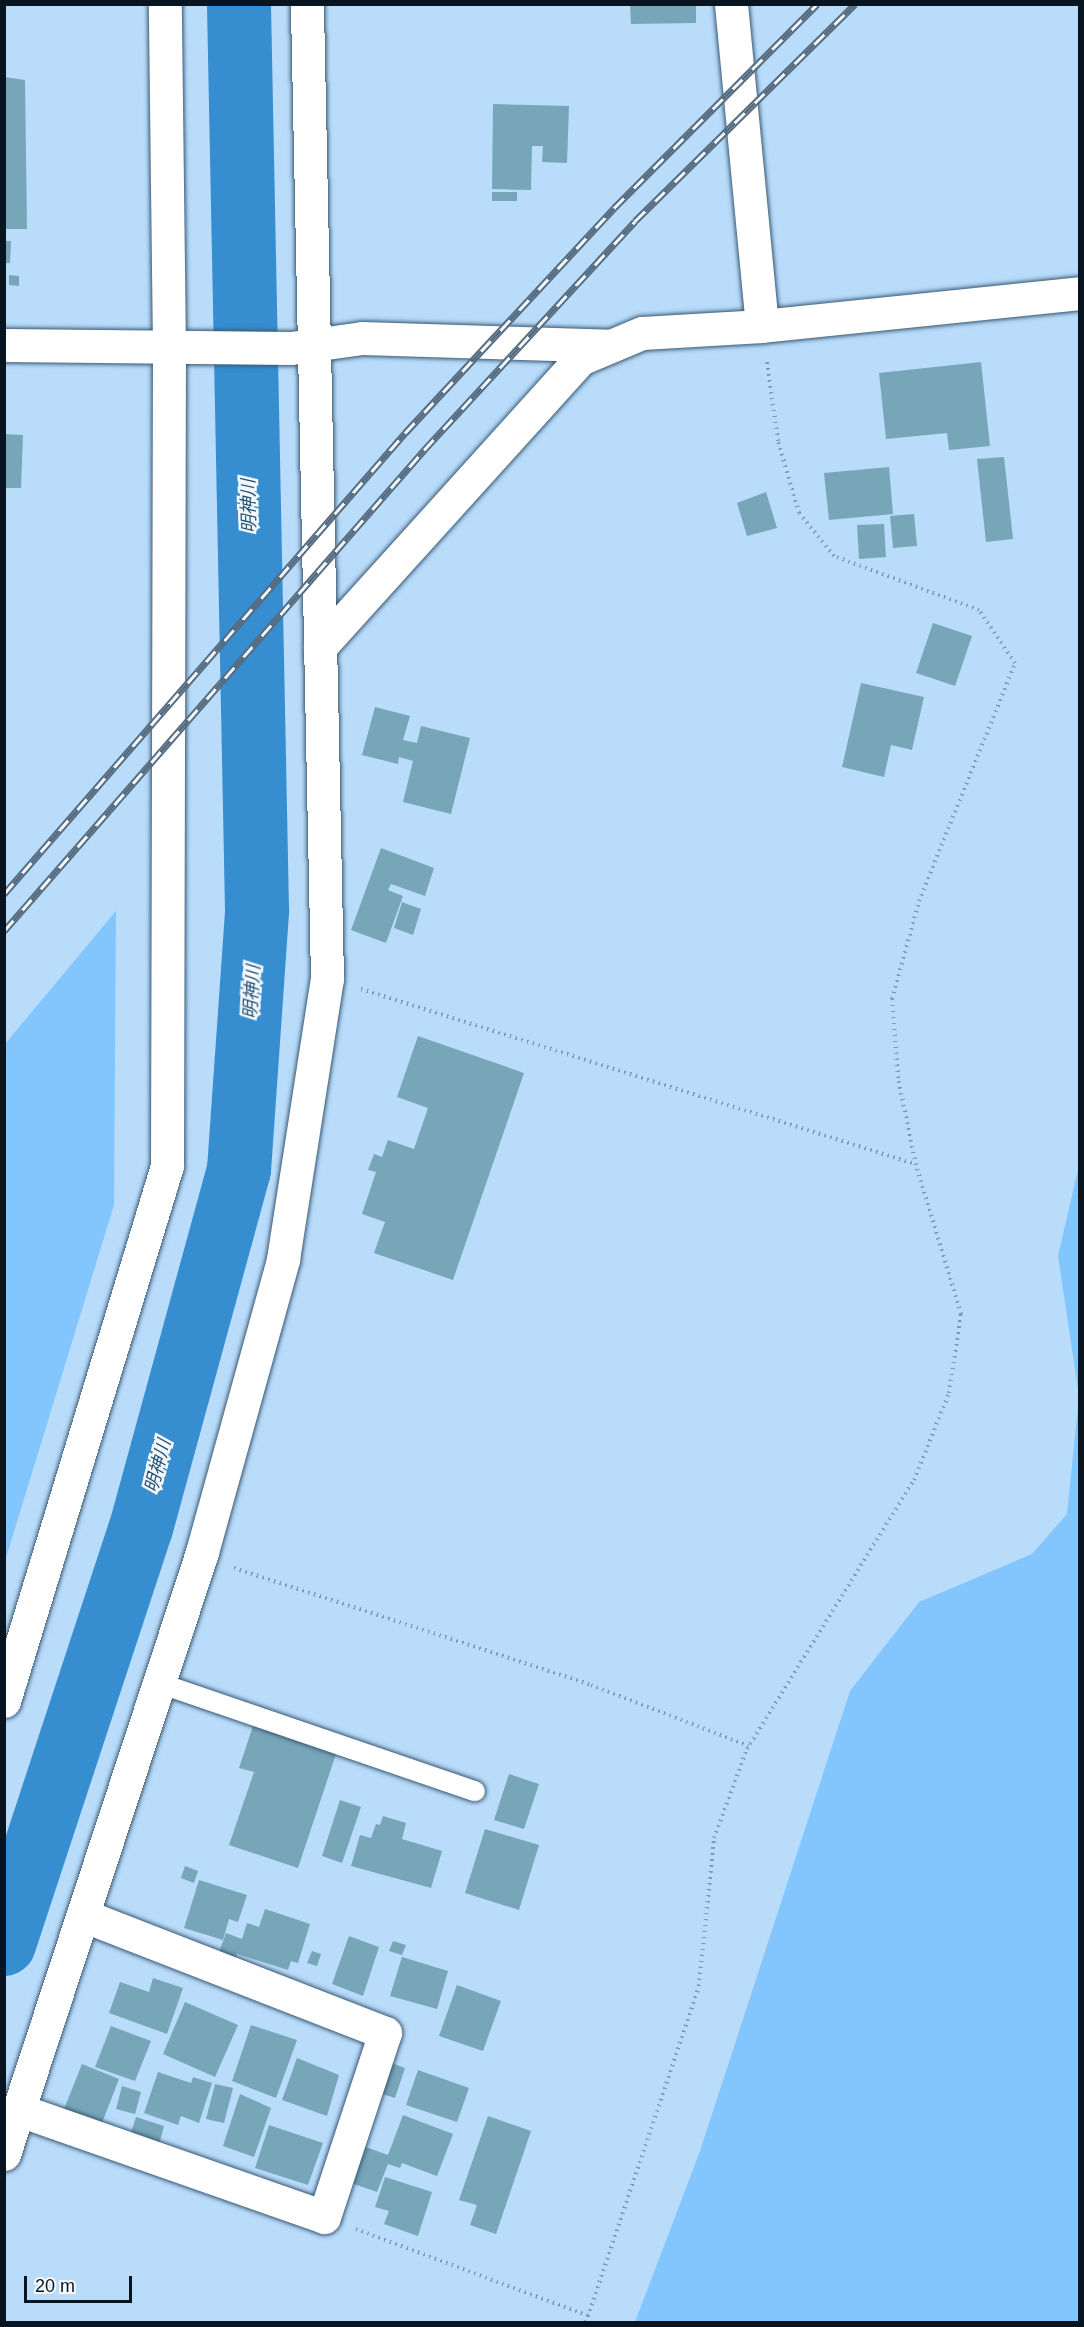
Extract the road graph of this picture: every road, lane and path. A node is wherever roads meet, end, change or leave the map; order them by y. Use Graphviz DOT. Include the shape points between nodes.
graph roads {
  1 [pos="165,4"];
  2 [pos="307,4"];
  3 [pos="731,4"];
  4 [pos="1080,293"];
  5 [pos="762,326"];
  6 [pos="4,345"];
  7 [pos="611,346"];
  8 [pos="302,347"];
  9 [pos="169,349"];
  10 [pos="320,647"];
  11 [pos="327,979"];
  12 [pos="916,1165"];
  13 [pos="200,1557"];
  14 [pos="159,1683"];
  15 [pos="4,1701"];
  16 [pos="749,1746"];
  17 [pos="475,1791"];
  18 [pos="83,1916"];
  19 [pos="19,2110"];
  20 [pos="4,2154"];
  21 [pos="324,2217"];
  22 [pos="589,2316"];
  23 [pos="586,2322"];
  1 -- 9 [label="street"];
  2 -- 8 [label="street"];
  3 -- 5 [label="street"];
  4 -- 5 [label="street"];
  5 -- 7 [label="street" via="642,333"];
  5 -- 12 [label="path" via="778,441 799,513 834,556 979,610 1015,663 919,901 892,999 898,1078"];
  6 -- 9 [label="street"];
  7 -- 8 [label="street" via="362,338"];
  7 -- 10 [label="street" via="580,359"];
  8 -- 9 [label="street"];
  8 -- 10 [label="street"];
  9 -- 15 [label="street" via="167,1166"];
  10 -- 11 [label="street"];
  11 -- 12 [label="path"];
  11 -- 13 [label="street" via="283,1259"];
  12 -- 16 [label="path" via="961,1314 949,1393 914,1480"];
  13 -- 14 [label="street"];
  13 -- 16 [label="path" via="591,1685"];
  14 -- 17 [label="lane"];
  14 -- 18 [label="street"];
  16 -- 22 [label="path" via="714,1838 699,1986"];
  18 -- 19 [label="street"];
  18 -- 21 [label="street" via="385,2033"];
  19 -- 20 [label="street"];
  19 -- 21 [label="street"];
  21 -- 22 [label="path"];
  22 -- 23 [label="path"];
}
